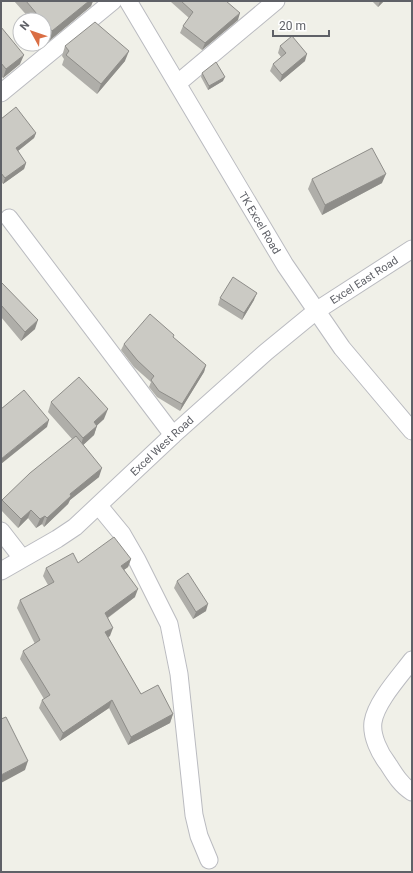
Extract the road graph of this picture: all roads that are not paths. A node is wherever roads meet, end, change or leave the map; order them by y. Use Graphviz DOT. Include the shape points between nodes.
graph roads {
  1 [pos="113,1"];
  2 [pos="128,1"];
  3 [pos="276,1"];
  4 [pos="178,83"];
  5 [pos="1,93"];
  6 [pos="9,218"];
  7 [pos="412,249"];
  8 [pos="316,311"];
  9 [pos="412,431"];
  10 [pos="173,435"];
  11 [pos="99,506"];
  12 [pos="1,531"];
  13 [pos="22,558"];
  14 [pos="1,571"];
  15 [pos="412,660"];
  16 [pos="412,792"];
  17 [pos="208,860"];
  1 -- 5 [label="street"];
  2 -- 4 [label="street, TK Excel Road"];
  3 -- 4 [label="street"];
  4 -- 8 [label="street, TK Excel Road" via="252,211"];
  6 -- 10 [label="street"];
  7 -- 8 [label="street, Excel East Road"];
  8 -- 9 [label="street, TK Excel Road" via="342,348"];
  8 -- 10 [label="street, Excel West Road"];
  10 -- 11 [label="street, Excel West Road"];
  11 -- 13 [label="street, Excel West Road" via="56,540"];
  11 -- 17 [label="street" via="122,534 169,624 176,650 194,815"];
  12 -- 13 [label="street"];
  13 -- 14 [label="street, Excel West Road"];
  15 -- 16 [label="street" via="378,710 373,722 382,755 403,785"];
}
